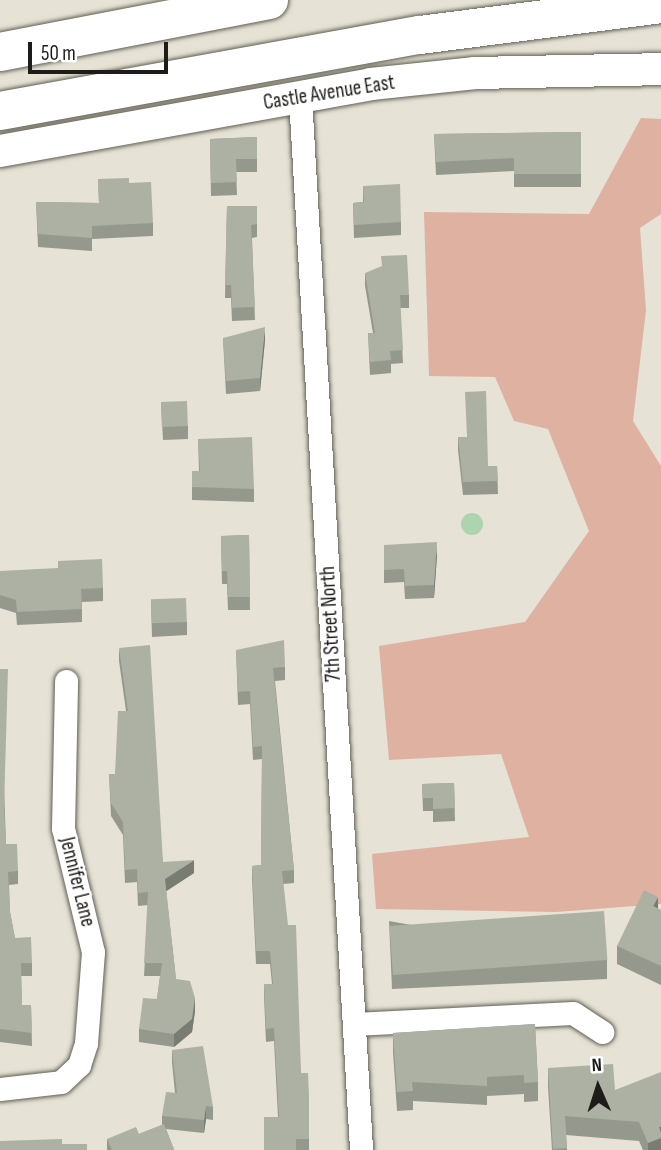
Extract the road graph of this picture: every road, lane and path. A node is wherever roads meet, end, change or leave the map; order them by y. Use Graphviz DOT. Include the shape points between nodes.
graph roads {
  1 [pos="269,0"];
  2 [pos="661,4"];
  3 [pos="661,30"];
  4 [pos="0,52"];
  5 [pos="313,54"];
  6 [pos="661,69"];
  7 [pos="300,97"];
  8 [pos="0,111"];
  9 [pos="0,152"];
  10 [pos="65,681"];
  11 [pos="354,1024"];
  12 [pos="602,1032"];
  13 [pos="0,1089"];
  14 [pos="361,1150"];
  1 -- 4 [label="highway"];
  2 -- 5 [label="highway"];
  3 -- 5 [label="highway"];
  5 -- 8 [label="highway"];
  6 -- 7 [label="street, Castle Avenue East" via="475,73"];
  7 -- 9 [label="street, Castle Avenue East"];
  7 -- 11 [label="street, 7th Street North"];
  10 -- 13 [label="street, Jennifer Lane" via="63,828 93,952 84,1050 68,1077 47,1088"];
  11 -- 12 [label="street" via="573,1013"];
  11 -- 14 [label="street, 7th Street North"];
}
